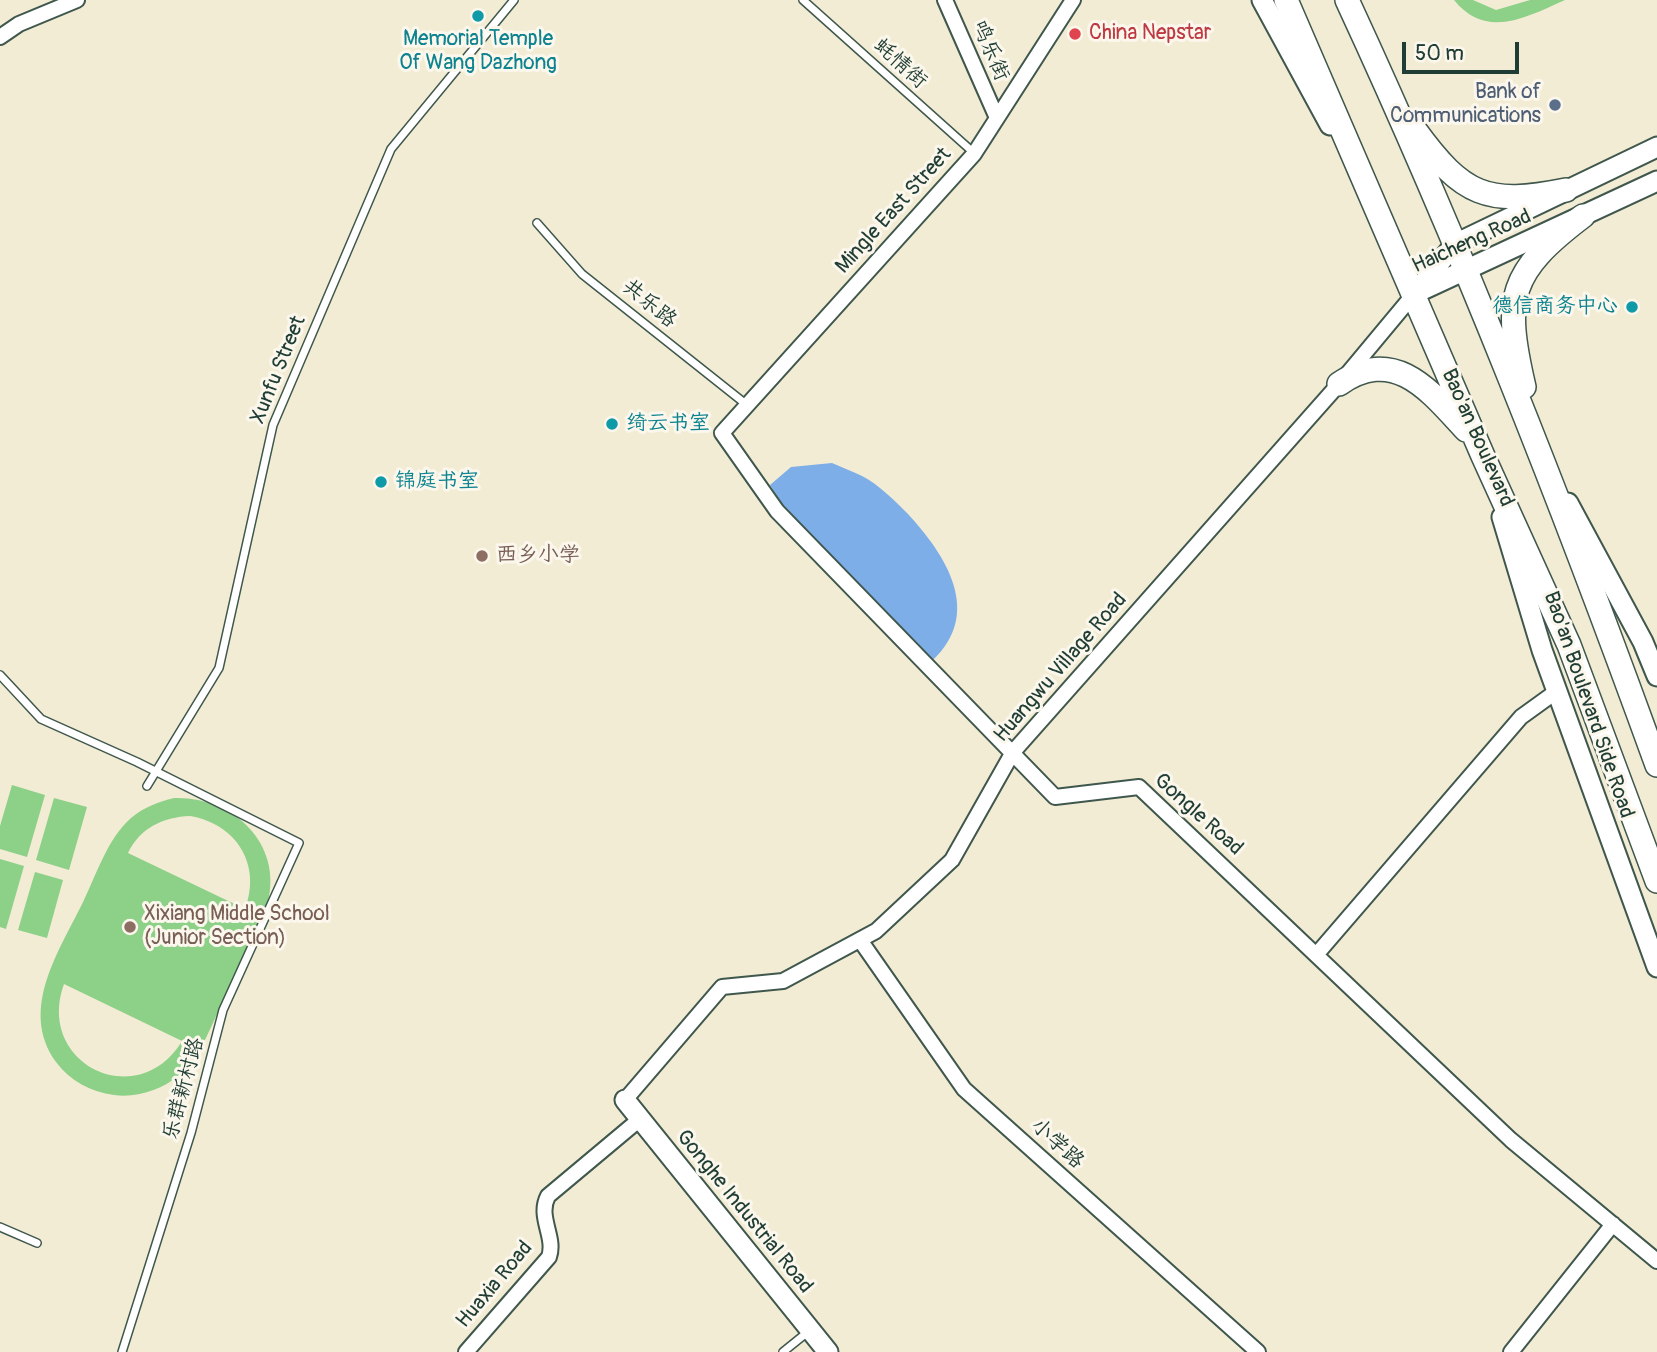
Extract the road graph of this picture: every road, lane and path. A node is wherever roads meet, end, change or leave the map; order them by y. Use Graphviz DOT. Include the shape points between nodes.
graph roads {
  1 [pos="77,0"];
  2 [pos="514,0"];
  3 [pos="803,0"];
  4 [pos="945,0"];
  5 [pos="1073,0"];
  6 [pos="1262,0"];
  7 [pos="1286,0"];
  8 [pos="1347,0"];
  9 [pos="1359,0"];
  10 [pos="0,37"];
  11 [pos="1393,100"];
  12 [pos="997,118"];
  13 [pos="1657,147"];
  14 [pos="974,154"];
  15 [pos="1657,181"];
  16 [pos="1566,190"];
  17 [pos="1583,216"];
  18 [pos="537,223"];
  19 [pos="1386,228"];
  20 [pos="1455,244"];
  21 [pos="1467,272"];
  22 [pos="1414,294"];
  23 [pos="1339,384"];
  24 [pos="747,405"];
  25 [pos="722,433"];
  26 [pos="1480,449"];
  27 [pos="1540,451"];
  28 [pos="0,675"];
  29 [pos="1657,676"];
  30 [pos="1557,691"];
  31 [pos="1013,752"];
  32 [pos="1657,765"];
  33 [pos="156,772"];
  34 [pos="147,786"];
  35 [pos="1657,881"];
  36 [pos="860,940"];
  37 [pos="1316,955"];
  38 [pos="1657,967"];
  39 [pos="625,1100"];
  40 [pos="640,1119"];
  41 [pos="1613,1224"];
  42 [pos="0,1227"];
  43 [pos="37,1243"];
  44 [pos="1657,1261"];
  45 [pos="810,1330"];
  46 [pos="122,1352"];
  47 [pos="466,1352"];
  48 [pos="783,1352"];
  49 [pos="828,1352"];
  50 [pos="1258,1352"];
  51 [pos="1511,1352"];
  1 -- 10 [label="street"];
  2 -- 33 [label="lane, Xunfu Street" via="391,149 273,425 219,668"];
  3 -- 14 [label="lane, 蚝情街"];
  4 -- 12 [label="street, 鸣乐街"];
  5 -- 12 [label="street, Mingle East Street"];
  6 -- 19 [label="main road"];
  7 -- 19 [label="main road, Bao'an Boulevard"];
  8 -- 11 [label="main road"];
  9 -- 11 [label="main road"];
  11 -- 16 [label="main road" via="1428,147 1478,191 1511,200"];
  11 -- 20 [label="main road"];
  12 -- 14 [label="street, Mingle East Street"];
  13 -- 16 [label="main road, Haicheng Road"];
  14 -- 24 [label="street, Mingle East Street"];
  15 -- 17 [label="main road, Haicheng Road"];
  16 -- 20 [label="main road, Haicheng Road"];
  17 -- 21 [label="main road, Haicheng Road"];
  17 -- 27 [label="main road" via="1528,265 1516,294 1516,339"];
  18 -- 24 [label="lane, 共乐路" via="582,274"];
  19 -- 22 [label="main road, Bao'an Boulevard"];
  20 -- 21 [label="main road"];
  20 -- 22 [label="main road, Haicheng Road"];
  21 -- 22 [label="main road, Haicheng Road"];
  21 -- 27 [label="main road"];
  22 -- 23 [label="street, Huangwu Village Road"];
  22 -- 26 [label="main road, Bao'an Boulevard"];
  23 -- 26 [label="main road" via="1366,371 1393,370 1424,387"];
  23 -- 31 [label="street, Huangwu Village Road"];
  24 -- 25 [label="street, Mingle East Street"];
  25 -- 31 [label="street, Gongle Road" via="777,511"];
  26 -- 30 [label="main road, Bao'an Boulevard Side Road"];
  26 -- 35 [label="main road, Bao'an Boulevard" via="1569,645"];
  27 -- 29 [label="main road"];
  27 -- 32 [label="main road"];
  28 -- 33 [label="lane" via="41,719"];
  30 -- 37 [label="street" via="1521,717"];
  30 -- 38 [label="main road, Bao'an Boulevard Side Road"];
  31 -- 36 [label="street, Huangwu Village Road" via="952,860 876,932"];
  31 -- 37 [label="street, Gongle Road" via="1055,797 1139,787"];
  33 -- 34 [label="lane, Xunfu Street"];
  33 -- 46 [label="lane, 乐群新村路" via="299,843 223,1010 191,1133"];
  36 -- 39 [label="street, Huangwu Village Road" via="783,981 722,987"];
  36 -- 50 [label="street, 小学路" via="964,1089"];
  37 -- 41 [label="street, Gongle Road" via="1511,1140"];
  39 -- 40 [label="main road, Gonghe Industrial Road"];
  40 -- 45 [label="main road, Gonghe Industrial Road"];
  40 -- 47 [label="street, Huaxia Road" via="548,1196 543,1214 549,1257"];
  41 -- 44 [label="street, Gongle Road"];
  41 -- 51 [label="street"];
  42 -- 43 [label="lane"];
  45 -- 48 [label="lane"];
  45 -- 49 [label="main road, Gonghe Industrial Road"];
}
